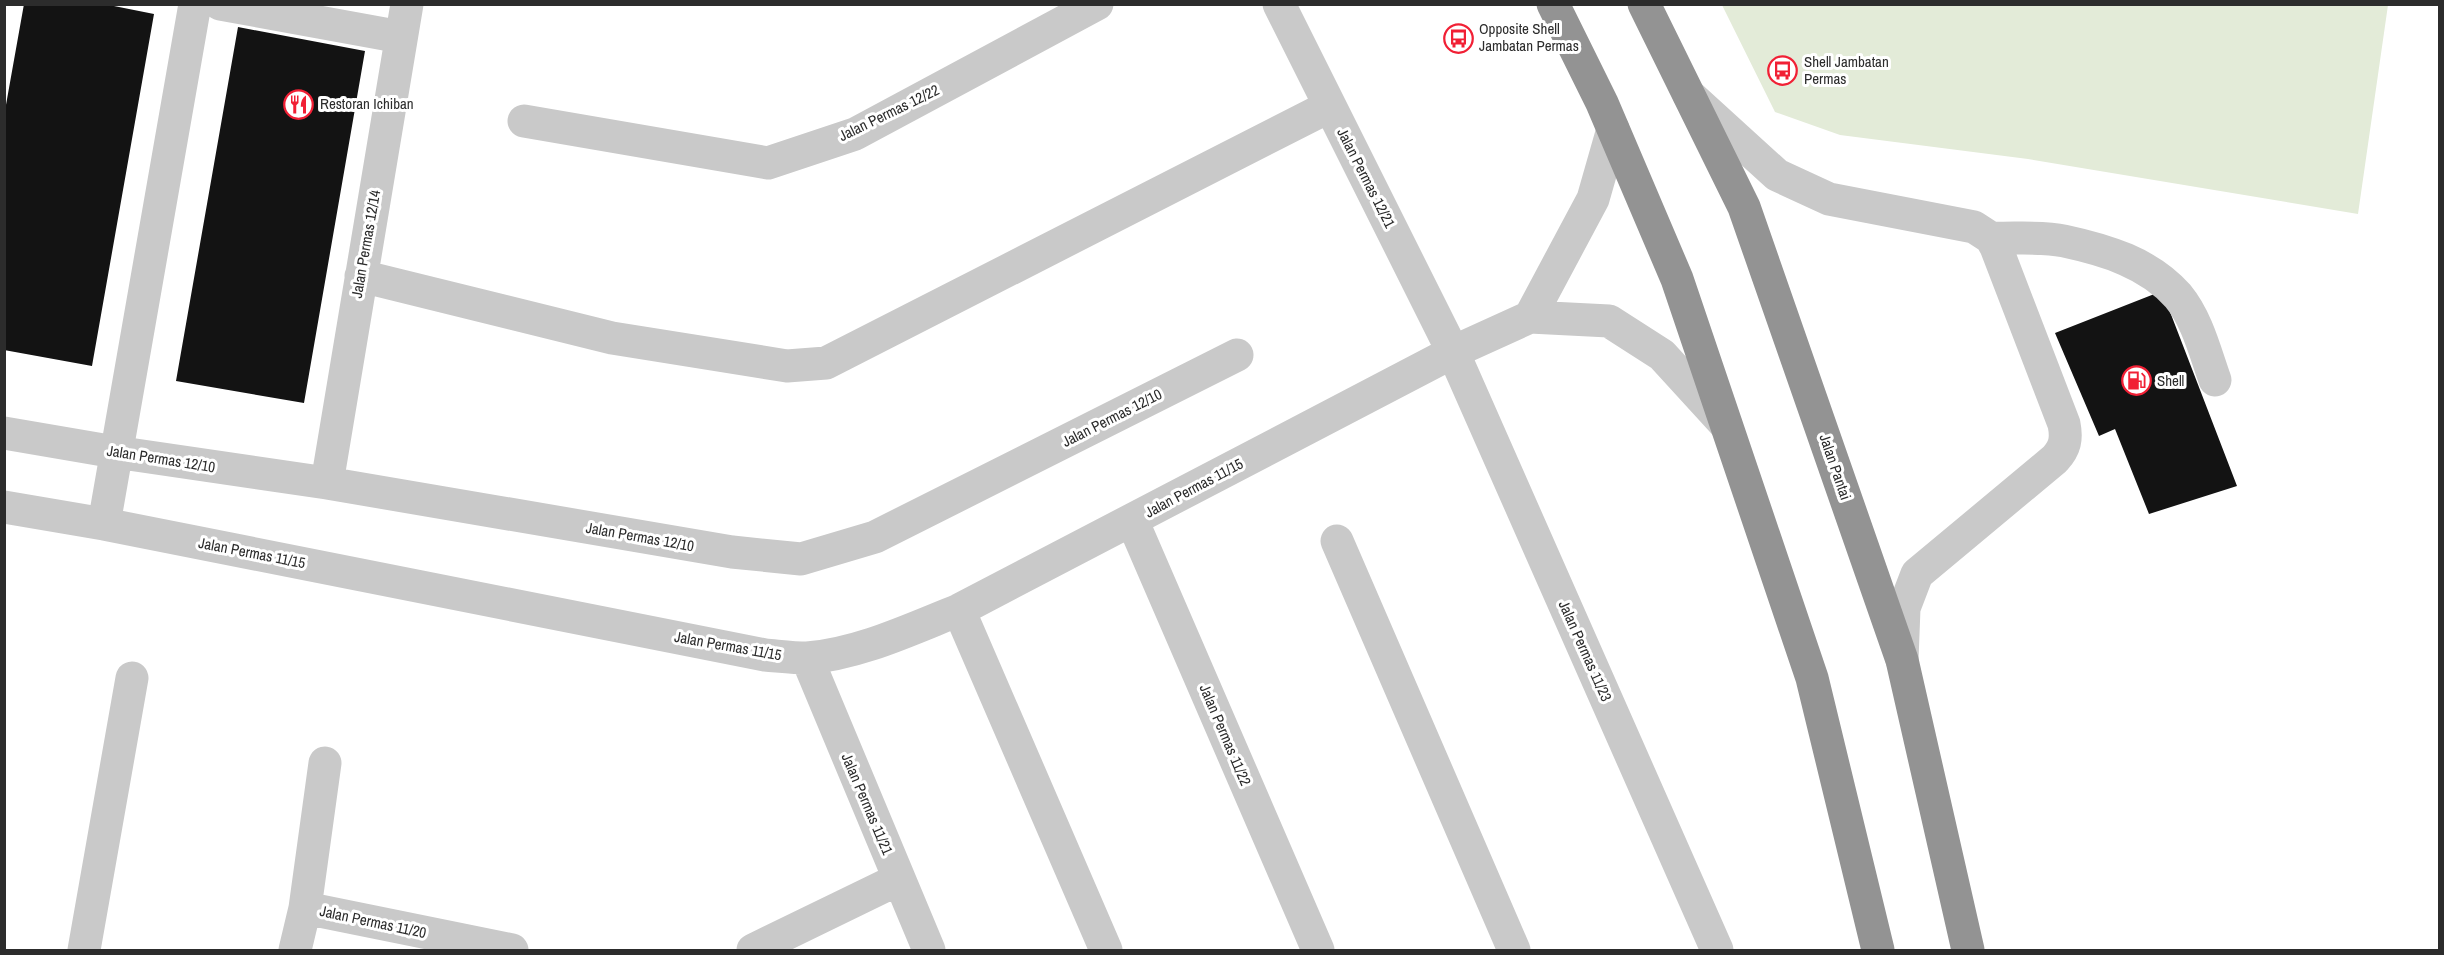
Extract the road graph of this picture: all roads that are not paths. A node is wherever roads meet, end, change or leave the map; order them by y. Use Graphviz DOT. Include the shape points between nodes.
graph roads {
  1 [pos="195,4"];
  2 [pos="220,4"];
  3 [pos="407,4"];
  4 [pos="1096,4"];
  5 [pos="1279,4"];
  6 [pos="1553,4"];
  7 [pos="1644,4"];
  8 [pos="401,37"];
  9 [pos="1688,94"];
  10 [pos="1330,106"];
  11 [pos="524,121"];
  12 [pos="1613,129"];
  13 [pos="1991,238"];
  14 [pos="361,276"];
  15 [pos="1530,317"];
  16 [pos="1453,352"];
  17 [pos="1237,356"];
  18 [pos="2215,380"];
  19 [pos="1726,425"];
  20 [pos="4,432"];
  21 [pos="116,453"];
  22 [pos="327,483"];
  23 [pos="4,507"];
  24 [pos="1132,520"];
  25 [pos="104,524"];
  26 [pos="1336,541"];
  27 [pos="959,610"];
  28 [pos="807,658"];
  29 [pos="1902,660"];
  30 [pos="132,678"];
  31 [pos="325,763"];
  32 [pos="898,879"];
  33 [pos="305,908"];
  34 [pos="84,951"];
  35 [pos="296,951"];
  36 [pos="512,951"];
  37 [pos="753,951"];
  38 [pos="929,951"];
  39 [pos="1106,951"];
  40 [pos="1318,951"];
  41 [pos="1514,951"];
  42 [pos="1717,951"];
  43 [pos="1878,951"];
  44 [pos="1968,951"];
  1 -- 21 [label="street"];
  2 -- 8 [label="street"];
  3 -- 8 [label="street, Jalan Permas 12/14"];
  4 -- 11 [label="street, Jalan Permas 12/22" via="855,134 768,163"];
  5 -- 10 [label="street, Jalan Permas 12/21"];
  6 -- 12 [label="highway"];
  7 -- 9 [label="highway, Jalan Pantai"];
  8 -- 14 [label="street, Jalan Permas 12/14"];
  9 -- 13 [label="street" via="1777,175 1829,199 1974,228"];
  9 -- 29 [label="highway, Jalan Pantai" via="1744,207"];
  10 -- 14 [label="street" via="826,363 787,366 612,338"];
  10 -- 16 [label="street, Jalan Permas 12/21"];
  12 -- 15 [label="street" via="1593,200"];
  12 -- 19 [label="highway" via="1677,279"];
  13 -- 18 [label="street" via="2063,241 2137,262 2179,297 2196,328"];
  13 -- 29 [label="street" via="2066,437 2055,459 1917,574 1904,608"];
  14 -- 22 [label="street, Jalan Permas 12/14"];
  15 -- 16 [label="street, Jalan Permas 11/15"];
  15 -- 19 [label="street, Jalan Permas 11/15" via="1609,321 1662,355"];
  16 -- 24 [label="street, Jalan Permas 11/15"];
  16 -- 42 [label="street, Jalan Permas 11/23"];
  17 -- 22 [label="street, Jalan Permas 12/10" via="875,537 801,559 732,552"];
  19 -- 43 [label="highway" via="1812,678"];
  20 -- 21 [label="street, Jalan Permas 12/10"];
  21 -- 22 [label="street, Jalan Permas 12/10"];
  21 -- 25 [label="street"];
  23 -- 25 [label="street, Jalan Permas 11/15"];
  24 -- 27 [label="street, Jalan Permas 11/15"];
  24 -- 40 [label="street, Jalan Permas 11/22"];
  25 -- 28 [label="street, Jalan Permas 11/15" via="765,655"];
  26 -- 41 [label="street"];
  27 -- 28 [label="street, Jalan Permas 11/15" via="886,639"];
  27 -- 39 [label="street"];
  28 -- 32 [label="street, Jalan Permas 11/21"];
  29 -- 44 [label="highway, Jalan Pantai"];
  30 -- 34 [label="street"];
  31 -- 33 [label="street"];
  32 -- 37 [label="street"];
  32 -- 38 [label="street, Jalan Permas 11/21"];
  33 -- 35 [label="street"];
  33 -- 36 [label="street, Jalan Permas 11/20"];
}
